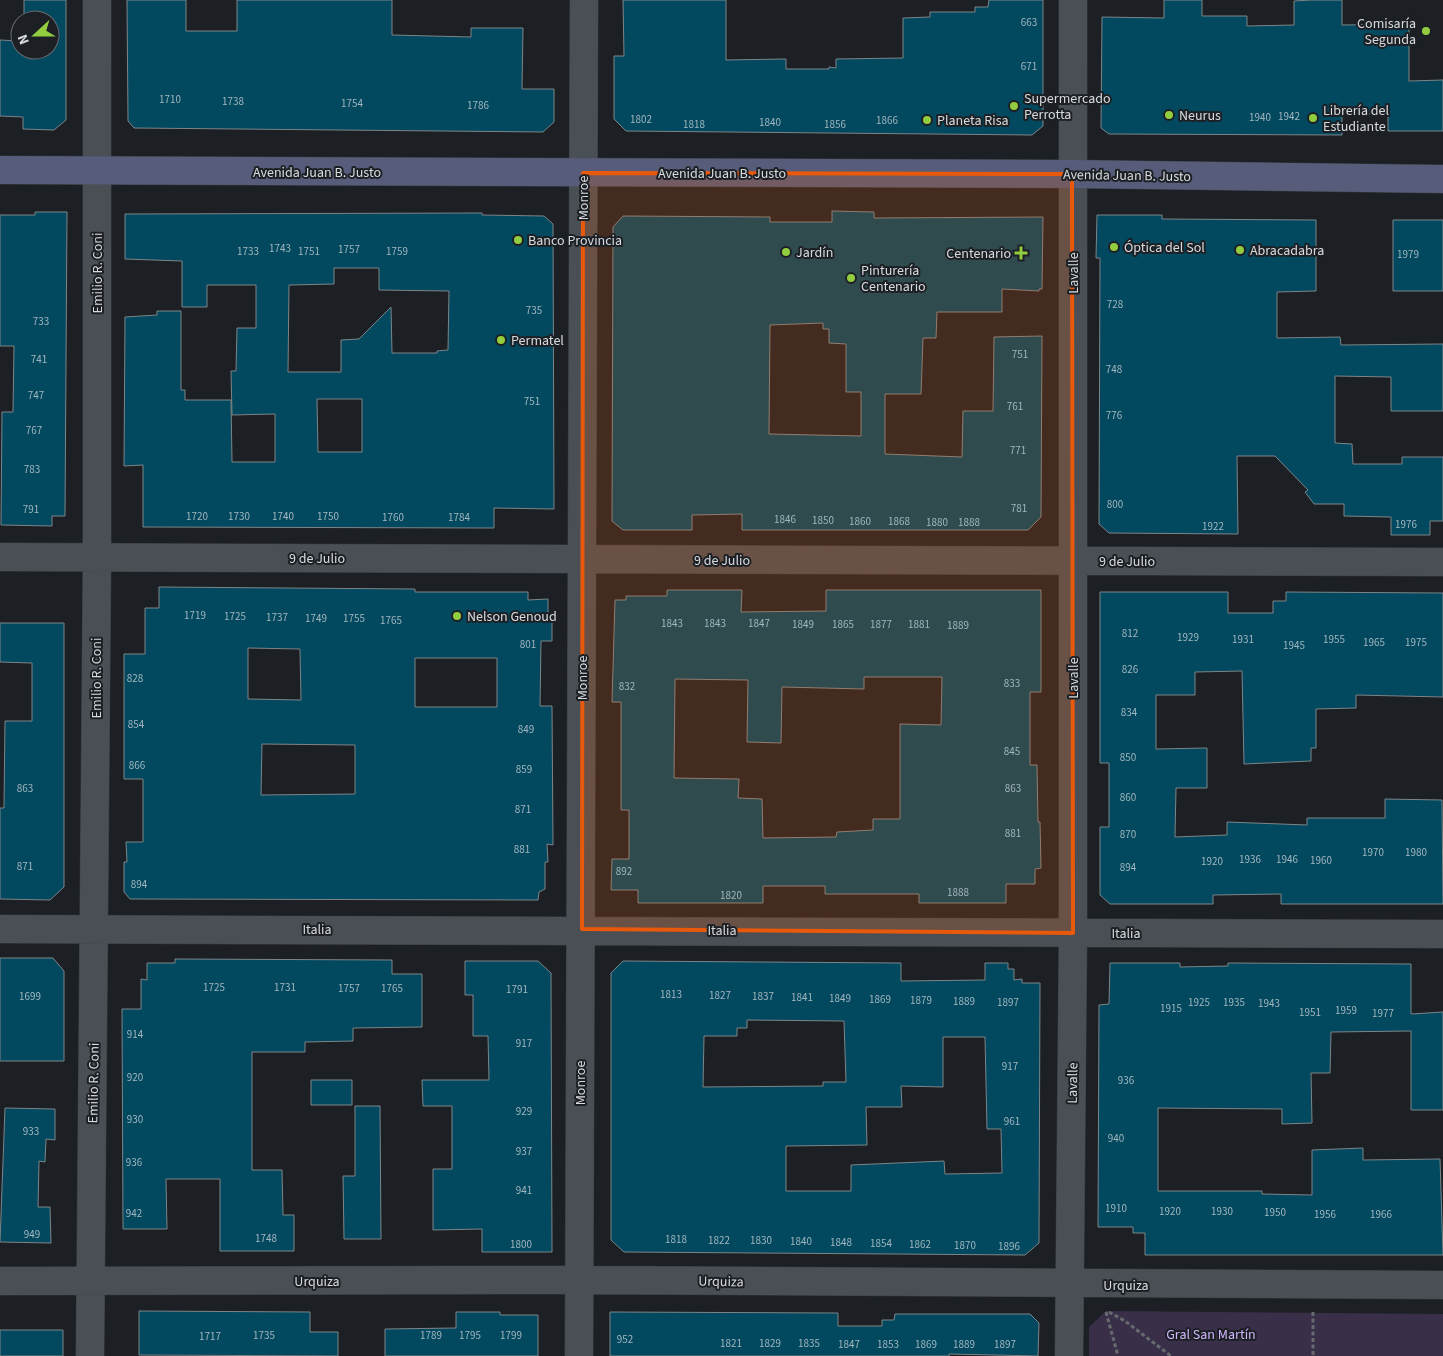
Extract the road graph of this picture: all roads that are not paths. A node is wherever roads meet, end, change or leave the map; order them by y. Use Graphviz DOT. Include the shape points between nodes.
graph roads {
  1 [pos="97,0"];
  2 [pos="584,0"];
  3 [pos="1073,0"];
  4 [pos="0,170"];
  5 [pos="97,170"];
  6 [pos="583,173"];
  7 [pos="1072,174"];
  8 [pos="1443,179"];
  9 [pos="0,557"];
  10 [pos="97,558"];
  11 [pos="582,559"];
  12 [pos="1074,561"];
  13 [pos="1443,562"];
  14 [pos="0,929"];
  15 [pos="95,929"];
  16 [pos="582,929"];
  17 [pos="1073,933"];
  18 [pos="1443,934"];
  19 [pos="579,1280"];
  20 [pos="0,1281"];
  21 [pos="90,1282"];
  22 [pos="1070,1284"];
  23 [pos="1443,1285"];
  24 [pos="90,1356"];
  25 [pos="579,1356"];
  26 [pos="1069,1356"];
  1 -- 5 [label="street, Emilio R. Coni"];
  2 -- 6 [label="street, Monroe"];
  3 -- 7 [label="street, Lavalle"];
  4 -- 5 [label="main road, Avenida Juan B. Justo"];
  5 -- 6 [label="main road, Avenida Juan B. Justo"];
  5 -- 10 [label="street, Emilio R. Coni"];
  6 -- 7 [label="main road, Avenida Juan B. Justo"];
  6 -- 11 [label="street, Monroe"];
  7 -- 8 [label="main road, Avenida Juan B. Justo"];
  7 -- 12 [label="street, Lavalle"];
  9 -- 10 [label="street, 9 de Julio"];
  10 -- 11 [label="street, 9 de Julio"];
  10 -- 15 [label="street, Emilio R. Coni"];
  11 -- 12 [label="street, 9 de Julio"];
  11 -- 16 [label="street, Monroe"];
  12 -- 13 [label="street, 9 de Julio"];
  12 -- 17 [label="street, Lavalle"];
  14 -- 15 [label="street, Italia"];
  15 -- 16 [label="street, Italia"];
  15 -- 21 [label="street, Emilio R. Coni"];
  16 -- 17 [label="street, Italia"];
  16 -- 19 [label="street, Monroe"];
  17 -- 18 [label="street, Italia"];
  17 -- 22 [label="street, Lavalle"];
  19 -- 21 [label="street, Urquiza"];
  19 -- 22 [label="street, Urquiza"];
  19 -- 25 [label="street, Monroe"];
  20 -- 21 [label="street, Urquiza"];
  21 -- 24 [label="street, Emilio R. Coni"];
  22 -- 23 [label="street, Urquiza"];
  22 -- 26 [label="street, Lavalle"];
}
